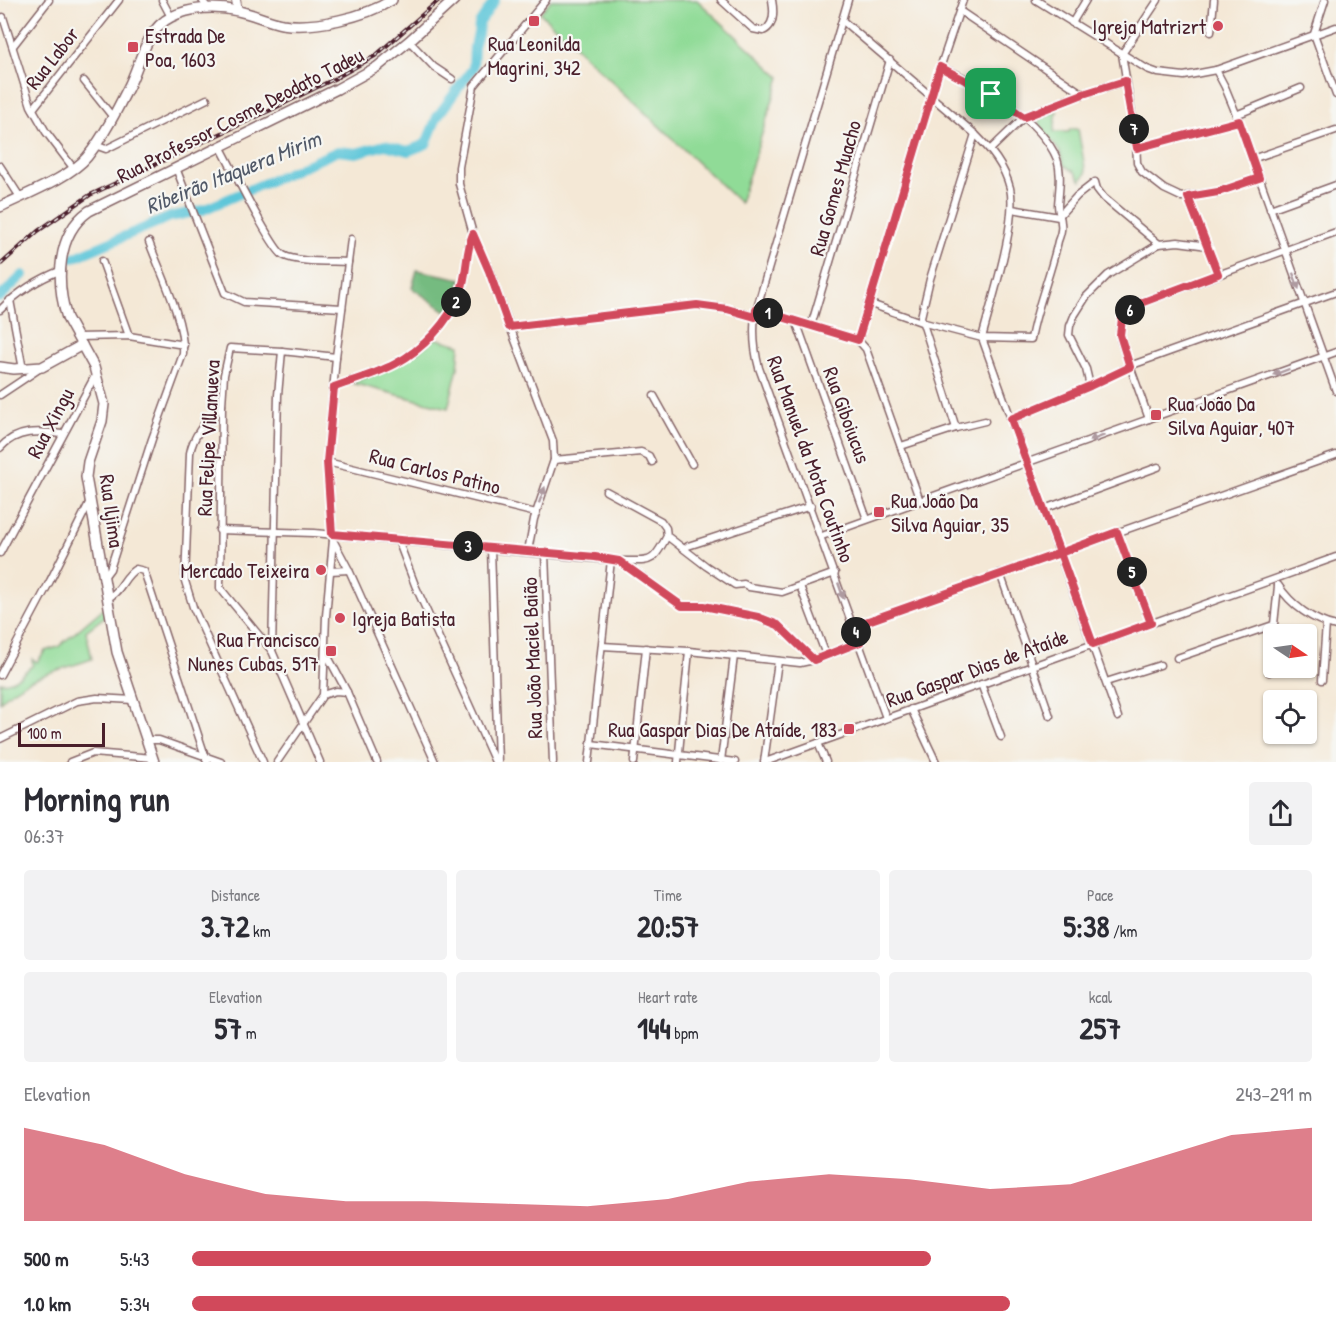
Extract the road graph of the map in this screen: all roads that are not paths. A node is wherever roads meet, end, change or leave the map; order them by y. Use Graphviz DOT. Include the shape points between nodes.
graph roads {
  1 [pos="49,0"];
  2 [pos="119,0"];
  3 [pos="162,0"];
  4 [pos="236,0"];
  5 [pos="392,0"];
  6 [pos="454,0"];
  7 [pos="546,0"];
  8 [pos="721,0"];
  9 [pos="772,0"];
  10 [pos="848,0"];
  11 [pos="963,0"];
  12 [pos="1036,0"];
  13 [pos="1086,0"];
  14 [pos="1158,0"];
  15 [pos="1214,0"];
  16 [pos="1325,0"];
  17 [pos="205,4"];
  18 [pos="238,10"];
  19 [pos="960,11"];
  20 [pos="3,17"];
  21 [pos="171,17"];
  22 [pos="843,21"];
  23 [pos="1072,23"];
  24 [pos="1336,27"];
  25 [pos="1211,32"];
  26 [pos="1314,34"];
  27 [pos="410,41"];
  28 [pos="13,46"];
  29 [pos="1122,54"];
  30 [pos="890,60"];
  31 [pos="940,67"];
  32 [pos="1216,70"];
  33 [pos="452,79"];
  34 [pos="84,81"];
  35 [pos="1125,81"];
  36 [pos="1301,88"];
  37 [pos="1083,94"];
  38 [pos="1336,94"];
  39 [pos="931,95"];
  40 [pos="207,99"];
  41 [pos="33,109"];
  42 [pos="112,116"];
  43 [pos="1024,117"];
  44 [pos="1237,118"];
  45 [pos="1336,129"];
  46 [pos="975,134"];
  47 [pos="95,145"];
  48 [pos="220,146"];
  49 [pos="1137,148"];
  50 [pos="991,149"];
  51 [pos="1252,159"];
  52 [pos="0,166"];
  53 [pos="176,168"];
  54 [pos="74,169"];
  55 [pos="1259,178"];
  56 [pos="1336,185"];
  57 [pos="20,197"];
  58 [pos="1188,197"];
  59 [pos="0,207"];
  60 [pos="1270,209"];
  61 [pos="1012,210"];
  62 [pos="1059,217"];
  63 [pos="1336,232"];
  64 [pos="473,234"];
  65 [pos="351,240"];
  66 [pos="149,242"];
  67 [pos="1159,244"];
  68 [pos="1208,246"];
  69 [pos="1285,250"];
  70 [pos="102,261"];
  71 [pos="348,262"];
  72 [pos="62,270"];
  73 [pos="1218,274"];
  74 [pos="1336,292"];
  75 [pos="10,300"];
  76 [pos="868,303"];
  77 [pos="1304,304"];
  78 [pos="342,308"];
  79 [pos="756,309"];
  80 [pos="0,310"];
  81 [pos="755,317"];
  82 [pos="796,321"];
  83 [pos="921,322"];
  84 [pos="811,326"];
  85 [pos="509,327"];
  86 [pos="129,336"];
  87 [pos="982,338"];
  88 [pos="858,340"];
  89 [pos="79,341"];
  90 [pos="184,345"];
  91 [pos="282,351"];
  92 [pos="1336,352"];
  93 [pos="336,357"];
  94 [pos="1323,357"];
  95 [pos="45,365"];
  96 [pos="11,367"];
  97 [pos="1130,367"];
  98 [pos="97,374"];
  99 [pos="17,384"];
  100 [pos="1090,386"];
  101 [pos="334,387"];
  102 [pos="1336,391"];
  103 [pos="0,395"];
  104 [pos="654,396"];
  105 [pos="222,405"];
  106 [pos="1011,419"];
  107 [pos="1149,419"];
  108 [pos="985,421"];
  109 [pos="956,428"];
  110 [pos="62,434"];
  111 [pos="901,446"];
  112 [pos="0,448"];
  113 [pos="1336,455"];
  114 [pos="554,460"];
  115 [pos="327,462"];
  116 [pos="652,462"];
  117 [pos="1027,463"];
  118 [pos="692,464"];
  119 [pos="1158,467"];
  120 [pos="606,491"];
  121 [pos="90,500"];
  122 [pos="920,501"];
  123 [pos="811,506"];
  124 [pos="1044,509"];
  125 [pos="536,513"];
  126 [pos="867,519"];
  127 [pos="219,530"];
  128 [pos="275,531"];
  129 [pos="1117,532"];
  130 [pos="667,536"];
  131 [pos="822,536"];
  132 [pos="332,537"];
  133 [pos="398,540"];
  134 [pos="491,548"];
  135 [pos="685,549"];
  136 [pos="528,551"];
  137 [pos="0,553"];
  138 [pos="544,553"];
  139 [pos="1060,553"];
  140 [pos="1335,559"];
  141 [pos="611,560"];
  142 [pos="619,561"];
  143 [pos="350,570"];
  144 [pos="330,571"];
  145 [pos="835,573"];
  146 [pos="1000,573"];
  147 [pos="104,577"];
  148 [pos="1277,582"];
  149 [pos="800,586"];
  150 [pos="108,598"];
  151 [pos="1151,623"];
  152 [pos="1274,624"];
  153 [pos="1326,624"];
  154 [pos="854,626"];
  155 [pos="1336,626"];
  156 [pos="1263,629"];
  157 [pos="860,642"];
  158 [pos="1093,644"];
  159 [pos="602,646"];
  160 [pos="646,648"];
  161 [pos="272,651"];
  162 [pos="689,651"];
  163 [pos="326,652"];
  164 [pos="734,656"];
  165 [pos="826,656"];
  166 [pos="1177,658"];
  167 [pos="814,660"];
  168 [pos="778,661"];
  169 [pos="1160,665"];
  170 [pos="1033,666"];
  171 [pos="0,675"];
  172 [pos="1322,680"];
  173 [pos="1106,682"];
  174 [pos="981,684"];
  175 [pos="347,692"];
  176 [pos="323,694"];
  177 [pos="133,700"];
  178 [pos="911,709"];
  179 [pos="1050,716"];
  180 [pos="1118,717"];
  181 [pos="886,718"];
  182 [pos="303,724"];
  183 [pos="1001,737"];
  184 [pos="0,739"];
  185 [pos="148,740"];
  186 [pos="818,743"];
  187 [pos="591,744"];
  188 [pos="636,750"];
  189 [pos="93,753"];
  190 [pos="206,759"];
  191 [pos="679,759"];
  192 [pos="934,759"];
  193 [pos="153,760"];
  194 [pos="721,761"];
  195 [pos="70,762"];
  196 [pos="94,762"];
  197 [pos="221,762"];
  198 [pos="263,762"];
  199 [pos="277,762"];
  200 [pos="320,762"];
  201 [pos="377,762"];
  202 [pos="435,762"];
  203 [pos="496,762"];
  204 [pos="553,762"];
  205 [pos="589,762"];
  206 [pos="634,762"];
  207 [pos="735,762"];
  208 [pos="765,762"];
  209 [pos="826,762"];
  210 [pos="927,762"];
  1 -- 28 [label="street"];
  2 -- 41 [label="street, Rua Labor"];
  3 -- 21 [label="street"];
  4 -- 18 [label="street"];
  5 -- 18 [label="main road" via="355,16 304,25 280,23"];
  6 -- 27 [label="main road, Rua Professor Cosme Deodato Tadeu"];
  7 -- 64 [label="street" via="474,86 459,167 462,200"];
  8 -- 9 [label="street" via="753,29 763,32 772,23"];
  10 -- 22 [label="street, Rua Manuel da Mota Coutinho"];
  11 -- 19 [label="street"];
  12 -- 23 [label="street"];
  13 -- 23 [label="street"];
  14 -- 29 [label="street"];
  15 -- 25 [label="street"];
  16 -- 26 [label="street"];
  17 -- 18 [label="main road"];
  17 -- 21 [label="main road"];
  19 -- 31 [label="street"];
  19 -- 37 [label="street"];
  20 -- 28 [label="street"];
  21 -- 42 [label="main road" via="148,43"];
  22 -- 30 [label="street"];
  22 -- 79 [label="street, Rua Manuel da Mota Coutinho"];
  23 -- 29 [label="street"];
  24 -- 26 [label="street"];
  26 -- 32 [label="street"];
  26 -- 38 [label="street"];
  27 -- 33 [label="street"];
  27 -- 48 [label="main road, Rua Professor Cosme Deodato Tadeu" via="363,75"];
  28 -- 41 [label="street"];
  29 -- 32 [label="street" via="1147,69 1168,75"];
  29 -- 35 [label="street"];
  30 -- 39 [label="street"];
  30 -- 84 [label="street, Rua Gomes Muacho"];
  31 -- 39 [label="street"];
  31 -- 43 [label="street" via="975,84"];
  32 -- 44 [label="street"];
  34 -- 42 [label="street"];
  35 -- 37 [label="street"];
  35 -- 49 [label="street"];
  36 -- 44 [label="street"];
  37 -- 43 [label="street"];
  39 -- 46 [label="street"];
  39 -- 76 [label="street"];
  40 -- 47 [label="street" via="106,149"];
  41 -- 54 [label="street"];
  42 -- 47 [label="main road"];
  43 -- 50 [label="street"];
  43 -- 62 [label="street" via="1057,161"];
  44 -- 49 [label="street"];
  44 -- 51 [label="street"];
  45 -- 51 [label="street"];
  46 -- 50 [label="street"];
  46 -- 83 [label="street" via="930,279"];
  47 -- 54 [label="main road"];
  48 -- 53 [label="main road, Rua Professor Cosme Deodato Tadeu"];
  48 -- 71 [label="street" via="276,247 285,256"];
  49 -- 58 [label="street" via="1137,163 1142,172 1173,193"];
  50 -- 61 [label="street" via="1005,173"];
  51 -- 55 [label="street"];
  52 -- 57 [label="street"];
  53 -- 72 [label="main road, Rua Professor Cosme Deodato Tadeu" via="75,221 64,244"];
  53 -- 78 [label="street" via="225,293 244,302"];
  54 -- 57 [label="main road"];
  55 -- 58 [label="street"];
  55 -- 60 [label="street"];
  56 -- 60 [label="street"];
  57 -- 59 [label="main road"];
  58 -- 68 [label="street"];
  60 -- 69 [label="street"];
  61 -- 62 [label="street"];
  61 -- 87 [label="street"];
  62 -- 67 [label="street" via="1095,182 1104,198"];
  62 -- 87 [label="street" via="1058,243 1031,339"];
  63 -- 69 [label="street"];
  64 -- 85 [label="street"];
  64 -- 101 [label="street" via="460,294 435,331 394,364"];
  65 -- 71 [label="street"];
  66 -- 90 [label="street"];
  67 -- 68 [label="street"];
  67 -- 100 [label="street" via="1108,275 1074,316 1069,335"];
  68 -- 73 [label="street"];
  69 -- 73 [label="street"];
  69 -- 77 [label="street, one-way"];
  70 -- 86 [label="street"];
  71 -- 78 [label="street"];
  72 -- 75 [label="street" via="41,278"];
  72 -- 89 [label="main road, Rua Iljima" via="64,310"];
  73 -- 97 [label="street" via="1138,304 1122,318 1120,335"];
  74 -- 77 [label="street"];
  75 -- 80 [label="street"];
  75 -- 96 [label="street"];
  76 -- 83 [label="street"];
  76 -- 88 [label="street"];
  77 -- 94 [label="street"];
  77 -- 97 [label="street"];
  78 -- 93 [label="street"];
  79 -- 81 [label="street, Rua Manuel da Mota Coutinho"];
  79 -- 82 [label="street"];
  81 -- 85 [label="street" via="697,305"];
  81 -- 123 [label="street, Rua Manuel da Mota Coutinho" via="759,368"];
  82 -- 84 [label="street"];
  82 -- 126 [label="street, Rua Giboiucus"];
  83 -- 87 [label="street"];
  83 -- 109 [label="street"];
  84 -- 88 [label="street"];
  85 -- 114 [label="street" via="547,422"];
  86 -- 89 [label="street" via="86,335"];
  86 -- 90 [label="street"];
  87 -- 106 [label="street"];
  88 -- 111 [label="street" via="866,350"];
  89 -- 95 [label="main road"];
  89 -- 98 [label="main road, Rua Iljima"];
  90 -- 147 [label="street" via="181,364"];
  91 -- 93 [label="street"];
  91 -- 105 [label="street, Rua Felipe Villanueva" via="230,348"];
  91 -- 128 [label="street"];
  92 -- 94 [label="street"];
  93 -- 101 [label="street"];
  94 -- 102 [label="street"];
  94 -- 107 [label="street, one-way"];
  95 -- 96 [label="main road"];
  95 -- 99 [label="street"];
  96 -- 99 [label="street"];
  97 -- 100 [label="street"];
  97 -- 107 [label="street"];
  98 -- 110 [label="street, Rua Xingu"];
  98 -- 121 [label="main road, Rua Iljima" via="104,404 88,462"];
  99 -- 103 [label="street"];
  100 -- 106 [label="street"];
  101 -- 115 [label="street"];
  104 -- 118 [label="street"];
  105 -- 127 [label="street, Rua Felipe Villanueva"];
  105 -- 198 [label="street" via="198,429 192,442 185,581"];
  106 -- 117 [label="street"];
  107 -- 117 [label="street, one-way"];
  108 -- 109 [label="street"];
  109 -- 111 [label="street"];
  110 -- 112 [label="street" via="25,433"];
  110 -- 137 [label="street, Rua Xingu"];
  111 -- 122 [label="street"];
  113 -- 129 [label="street"];
  114 -- 116 [label="street" via="641,452 650,456"];
  125 -- 114 [label="street, one-way"];
  115 -- 125 [label="street, Rua Carlos Patino"];
  115 -- 132 [label="street"];
  117 -- 122 [label="street"];
  117 -- 124 [label="street"];
  119 -- 124 [label="street"];
  120 -- 130 [label="street" via="661,521"];
  121 -- 147 [label="main road, Rua Iljima"];
  121 -- 171 [label="street"];
  122 -- 126 [label="street"];
  123 -- 131 [label="street, Rua Manuel da Mota Coutinho"];
  123 -- 135 [label="street"];
  124 -- 139 [label="street"];
  125 -- 136 [label="street"];
  126 -- 131 [label="street"];
  127 -- 128 [label="street, Rua Felipe Villanueva"];
  127 -- 161 [label="street, Rua Felipe Villanueva" via="220,588"];
  128 -- 132 [label="street, Rua Felipe Villanueva"];
  128 -- 161 [label="street"];
  129 -- 139 [label="street"];
  129 -- 151 [label="street"];
  130 -- 135 [label="street"];
  130 -- 142 [label="street, Rua Felipe Villanueva" via="659,552 650,559 640,563"];
  131 -- 145 [label="street, Rua Manuel da Mota Coutinho"];
  132 -- 133 [label="street, Rua Felipe Villanueva"];
  132 -- 143 [label="street"];
  132 -- 144 [label="street"];
  133 -- 134 [label="street, Rua Felipe Villanueva"];
  133 -- 203 [label="street"];
  134 -- 136 [label="street, Rua Felipe Villanueva"];
  134 -- 203 [label="street"];
  135 -- 149 [label="street" via="732,584 779,592"];
  136 -- 138 [label="street, Rua Felipe Villanueva"];
  138 -- 141 [label="street, Rua Felipe Villanueva"];
  138 -- 204 [label="street, Rua João Maciel Baião"];
  139 -- 146 [label="street"];
  139 -- 158 [label="street"];
  140 -- 148 [label="street, Rua Gaspar Dias de Ataíde"];
  141 -- 142 [label="street, Rua Felipe Villanueva"];
  141 -- 159 [label="street"];
  142 -- 167 [label="street" via="682,606 704,606 778,625"];
  143 -- 144 [label="street"];
  143 -- 202 [label="street"];
  144 -- 163 [label="street"];
  145 -- 149 [label="street"];
  145 -- 154 [label="street, Rua Manuel da Mota Coutinho, one-way"];
  146 -- 154 [label="street"];
  146 -- 170 [label="street"];
  147 -- 150 [label="main road, Rua Iljima"];
  148 -- 151 [label="street, Rua Gaspar Dias de Ataíde"];
  148 -- 152 [label="street"];
  148 -- 153 [label="street" via="1303,611"];
  149 -- 165 [label="street"];
  150 -- 177 [label="main road, Rua Iljima" via="117,652"];
  150 -- 190 [label="street" via="132,571 144,571"];
  151 -- 158 [label="street, Rua Gaspar Dias de Ataíde"];
  153 -- 155 [label="street"];
  153 -- 172 [label="street"];
  154 -- 157 [label="street, Rua Manuel da Mota Coutinho"];
  156 -- 166 [label="street"];
  157 -- 165 [label="street"];
  157 -- 181 [label="street, Rua Manuel da Mota Coutinho"];
  158 -- 170 [label="street, Rua Gaspar Dias de Ataíde"];
  158 -- 173 [label="street"];
  159 -- 160 [label="street"];
  159 -- 187 [label="street"];
  160 -- 162 [label="street"];
  160 -- 188 [label="street"];
  161 -- 182 [label="street"];
  162 -- 164 [label="street"];
  162 -- 191 [label="street"];
  163 -- 175 [label="street"];
  163 -- 176 [label="street"];
  164 -- 168 [label="street"];
  164 -- 194 [label="street"];
  165 -- 167 [label="street"];
  167 -- 168 [label="street"];
  168 -- 208 [label="street"];
  169 -- 173 [label="street"];
  170 -- 174 [label="street, Rua Gaspar Dias de Ataíde"];
  170 -- 179 [label="street"];
  173 -- 180 [label="street"];
  174 -- 178 [label="street, Rua Gaspar Dias de Ataíde"];
  174 -- 183 [label="street"];
  175 -- 176 [label="street"];
  175 -- 201 [label="street"];
  176 -- 182 [label="street"];
  177 -- 184 [label="street" via="77,701"];
  177 -- 185 [label="main road, Rua Iljima"];
  178 -- 181 [label="street, Rua Gaspar Dias de Ataíde"];
  178 -- 192 [label="street"];
  181 -- 186 [label="street, Rua Gaspar Dias de Ataíde"];
  182 -- 199 [label="street"];
  182 -- 200 [label="street"];
  185 -- 190 [label="street" via="159,740"];
  185 -- 193 [label="main road, Rua Iljima"];
  186 -- 208 [label="street, Rua Gaspar Dias de Ataíde"];
  186 -- 209 [label="street"];
  187 -- 188 [label="street"];
  187 -- 205 [label="street"];
  188 -- 191 [label="street"];
  188 -- 206 [label="street"];
  189 -- 193 [label="street"];
  189 -- 195 [label="street"];
  189 -- 196 [label="street"];
  190 -- 197 [label="street"];
  191 -- 194 [label="street"];
  192 -- 210 [label="street"];
  194 -- 207 [label="street"];
}
